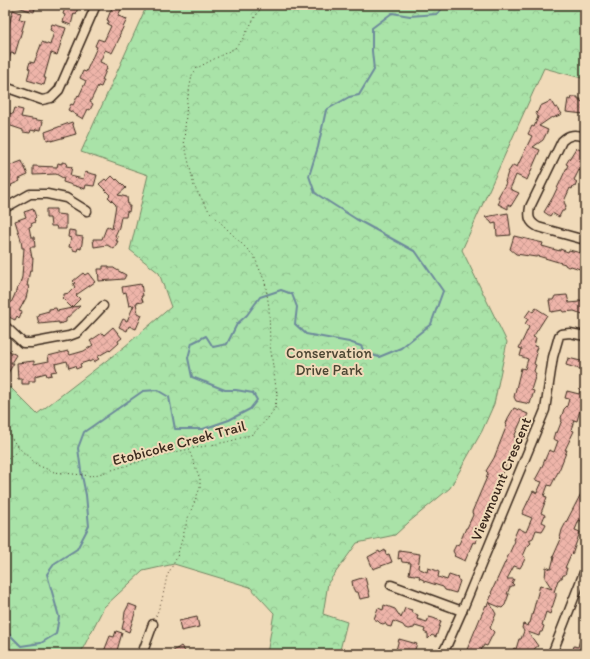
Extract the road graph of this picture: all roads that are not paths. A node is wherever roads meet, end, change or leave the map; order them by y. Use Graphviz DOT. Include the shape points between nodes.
graph roads {
  1 [pos="96,5"];
  2 [pos="5,87"];
  3 [pos="585,137"];
  4 [pos="5,208"];
  5 [pos="87,211"];
  6 [pos="585,240"];
  7 [pos="103,306"];
  8 [pos="5,326"];
  9 [pos="585,336"];
  10 [pos="585,570"];
  11 [pos="391,585"];
  12 [pos="462,611"];
  13 [pos="153,624"];
  14 [pos="142,654"];
  15 [pos="442,654"];
  16 [pos="552,654"];
  1 -- 2 [label="street" via="59,90 51,98 42,100"];
  3 -- 6 [label="street" via="572,134 562,141 528,215 532,224 538,227"];
  4 -- 5 [label="street" via="30,194 48,194 66,198"];
  7 -- 8 [label="street" via="76,333 54,339 23,342"];
  9 -- 12 [label="street, Viewmount Crescent" via="570,333 559,336 545,410"];
  10 -- 16 [label="street"];
  11 -- 12 [label="street"];
  12 -- 15 [label="street, Viewmount Crescent"];
  13 -- 14 [label="street"];
}
